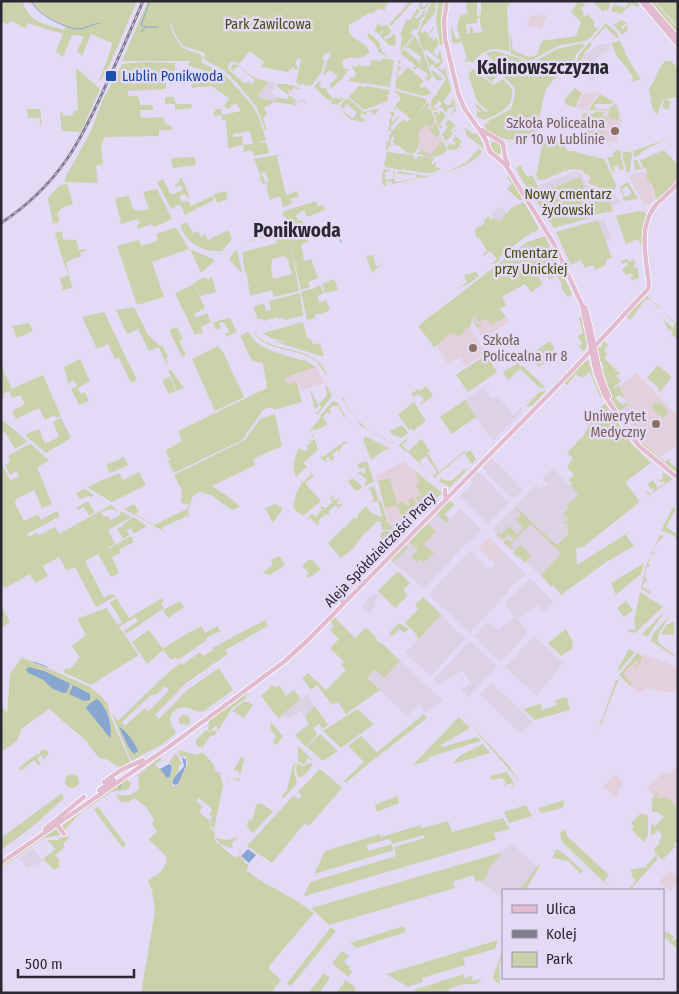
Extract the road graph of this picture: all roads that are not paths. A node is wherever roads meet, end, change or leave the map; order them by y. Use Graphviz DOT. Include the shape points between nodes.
graph roads {
  1 [pos="448,1"];
  2 [pos="640,1"];
  3 [pos="646,1"];
  4 [pos="648,7"];
  5 [pos="678,38"];
  6 [pos="447,43"];
  7 [pos="678,45"];
  8 [pos="499,141"];
  9 [pos="488,147"];
  10 [pos="504,151"];
  11 [pos="495,156"];
  12 [pos="678,184"];
  13 [pos="592,331"];
  14 [pos="607,332"];
  15 [pos="602,336"];
  16 [pos="593,346"];
  17 [pos="584,358"];
  18 [pos="594,362"];
  19 [pos="678,477"];
  20 [pos="447,494"];
  21 [pos="453,497"];
  22 [pos="147,759"];
  23 [pos="104,782"];
  24 [pos="84,796"];
  25 [pos="96,796"];
  26 [pos="58,826"];
  27 [pos="45,828"];
  28 [pos="64,834"];
  29 [pos="25,846"];
  30 [pos="1,862"];
  1 -- 6 [label="main road" via="444,21"];
  2 -- 4 [label="main road"];
  3 -- 4 [label="main road"];
  4 -- 5 [label="main road"];
  4 -- 7 [label="main road"];
  6 -- 8 [label="main road" via="468,110 483,131"];
  6 -- 9 [label="main road" via="460,100"];
  8 -- 9 [label="main road" via="492,141"];
  8 -- 10 [label="main road" via="504,145"];
  9 -- 11 [label="main road"];
  10 -- 11 [label="main road"];
  10 -- 13 [label="main road" via="508,164 548,226 584,302"];
  11 -- 16 [label="main road" via="505,164 554,244 581,302"];
  12 -- 14 [label="main road, Aleja Spółdzielczości Pracy" via="651,213 644,244 648,289"];
  13 -- 15 [label="main road"];
  13 -- 16 [label="main road"];
  14 -- 15 [label="main road, Aleja Spółdzielczości Pracy"];
  14 -- 16 [label="main road, Aleja Spółdzielczości Pracy"];
  15 -- 16 [label="main road, Aleja Spółdzielczości Pracy"];
  16 -- 17 [label="main road, Aleja Spółdzielczości Pracy"];
  16 -- 18 [label="main road"];
  16 -- 19 [label="main road" via="604,386 618,412 641,444"];
  16 -- 20 [label="main road, Aleja Spółdzielczości Pracy"];
  17 -- 18 [label="main road"];
  17 -- 20 [label="main road, Aleja Spółdzielczości Pracy"];
  18 -- 19 [label="main road" via="603,392 630,435 645,452"];
  20 -- 21 [label="main road"];
  20 -- 22 [label="main road, Aleja Spółdzielczości Pracy" via="285,657"];
  20 -- 22 [label="main road, Aleja Spółdzielczości Pracy" via="291,656 170,746"];
  22 -- 23 [label="main road" via="121,770"];
  22 -- 25 [label="main road"];
  22 -- 27 [label="main road"];
  24 -- 27 [label="main road"];
  25 -- 26 [label="main road"];
  25 -- 29 [label="main road"];
  26 -- 28 [label="main road"];
  26 -- 29 [label="main road"];
  27 -- 30 [label="main road"];
  29 -- 30 [label="main road"];
}
